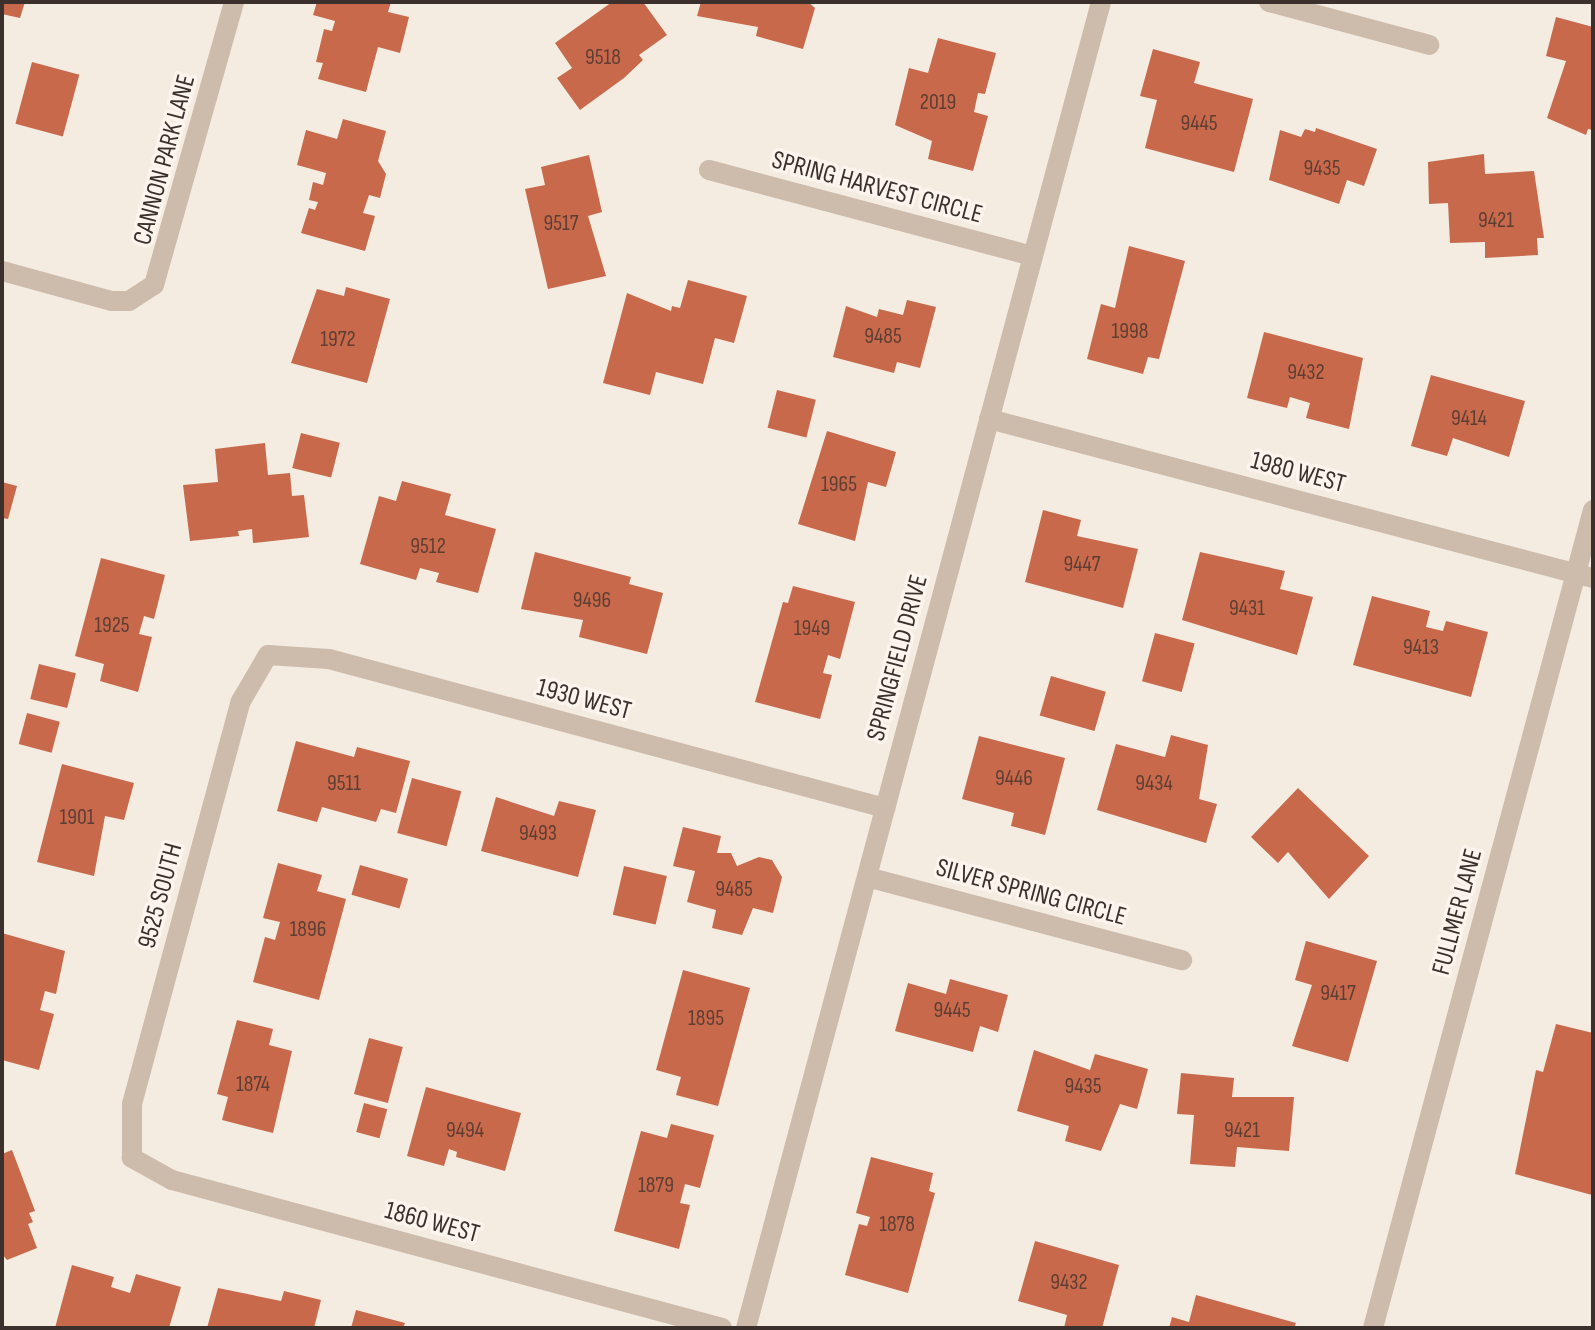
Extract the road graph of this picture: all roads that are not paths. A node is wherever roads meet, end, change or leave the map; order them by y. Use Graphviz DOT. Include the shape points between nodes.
graph roads {
  1 [pos="234,2"];
  2 [pos="1101,2"];
  3 [pos="1269,2"];
  4 [pos="1429,45"];
  5 [pos="709,170"];
  6 [pos="1033,256"];
  7 [pos="2,271"];
  8 [pos="989,419"];
  9 [pos="1593,510"];
  10 [pos="1584,576"];
  11 [pos="268,655"];
  12 [pos="885,808"];
  13 [pos="867,877"];
  14 [pos="1182,960"];
  15 [pos="132,1158"];
  16 [pos="722,1328"];
  17 [pos="746,1328"];
  18 [pos="1373,1328"];
  1 -- 7 [label="street, CANNON PARK LANE" via="162,271 143,295 112,301"];
  2 -- 6 [label="street, SPRINGFIELD DRIVE"];
  3 -- 4 [label="street"];
  5 -- 6 [label="street, SPRING HARVEST CIRCLE"];
  6 -- 8 [label="street, SPRINGFIELD DRIVE"];
  8 -- 10 [label="street, 1980 WEST"];
  8 -- 12 [label="street, SPRINGFIELD DRIVE"];
  9 -- 10 [label="street, FULLMER LANE"];
  10 -- 18 [label="street, FULLMER LANE"];
  11 -- 12 [label="street, 1930 WEST" via="329,659"];
  11 -- 15 [label="street, 9525 SOUTH" via="241,701 132,1104"];
  12 -- 13 [label="street, SPRINGFIELD DRIVE"];
  13 -- 14 [label="street, SILVER SPRING CIRCLE"];
  13 -- 17 [label="street, SPRINGFIELD DRIVE"];
  15 -- 16 [label="street, 1860 WEST" via="172,1180"];
}
